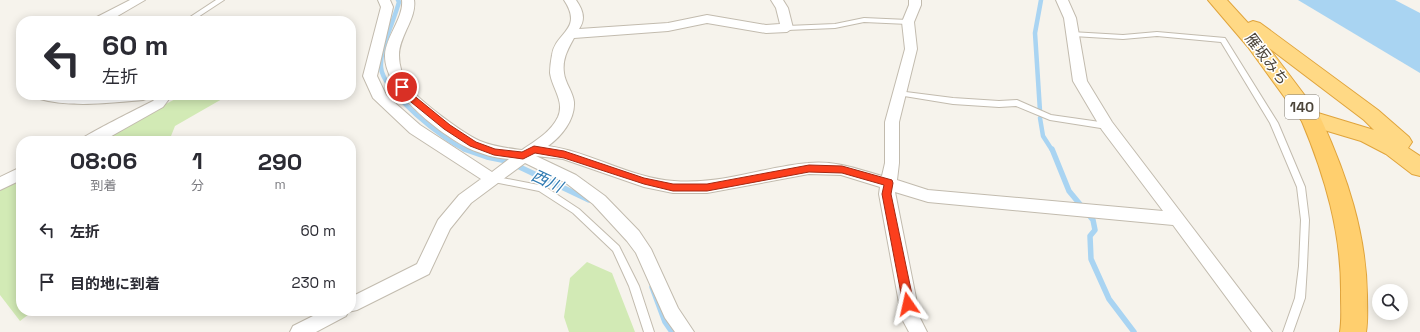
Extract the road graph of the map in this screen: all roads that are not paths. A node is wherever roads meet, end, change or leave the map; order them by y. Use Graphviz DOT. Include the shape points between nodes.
graph roads {
  1 [pos="139,0"];
  2 [pos="222,0"];
  3 [pos="384,0"];
  4 [pos="408,0"];
  5 [pos="570,0"];
  6 [pos="777,0"];
  7 [pos="915,0"];
  8 [pos="1062,0"];
  9 [pos="1217,0"];
  10 [pos="109,16"];
  11 [pos="195,16"];
  12 [pos="908,22"];
  13 [pos="787,28"];
  14 [pos="571,34"];
  15 [pos="1073,34"];
  16 [pos="898,93"];
  17 [pos="161,100"];
  18 [pos="1311,119"];
  19 [pos="1108,126"];
  20 [pos="98,136"];
  21 [pos="528,153"];
  22 [pos="1420,164"];
  23 [pos="1420,168"];
  24 [pos="16,176"];
  25 [pos="492,180"];
  26 [pos="888,183"];
  27 [pos="0,184"];
  28 [pos="1178,219"];
  29 [pos="356,302"];
  30 [pos="330,316"];
  31 [pos="299,332"];
  32 [pos="649,332"];
  33 [pos="685,332"];
  34 [pos="918,332"];
  35 [pos="1263,332"];
  36 [pos="1288,332"];
  37 [pos="1353,332"];
  1 -- 10 [label="street"];
  2 -- 11 [label="lane"];
  3 -- 25 [label="street" via="387,7 370,76 380,98 415,130"];
  4 -- 21 [label="street" via="409,8 396,36 392,55 394,70 409,96 473,144 494,152"];
  5 -- 14 [label="street" via="576,9 577,24"];
  6 -- 13 [label="street" via="782,8"];
  7 -- 12 [label="street"];
  8 -- 15 [label="street" via="1070,18"];
  9 -- 18 [label="highway, 雁坂みち / 140" via="1240,23"];
  9 -- 22 [label="highway" via="1371,115 1409,149"];
  12 -- 13 [label="lane" via="864,20 835,26"];
  12 -- 16 [label="street" via="910,50"];
  13 -- 14 [label="street" via="766,29 707,19 668,27"];
  14 -- 21 [label="street" via="558,52 557,73 568,102 565,118 551,137"];
  15 -- 19 [label="street" via="1080,80"];
  15 -- 36 [label="lane" via="1123,37 1157,34 1223,40 1274,123 1301,187 1305,220 1303,266 1300,298"];
  16 -- 19 [label="lane" via="953,101 1000,104 1017,102 1050,117"];
  16 -- 26 [label="street" via="892,122 892,163"];
  17 -- 20 [label="street"];
  18 -- 23 [label="highway, 140" via="1365,133 1390,145"];
  18 -- 37 [label="highway, 140" via="1327,153 1341,194 1351,237 1355,281"];
  19 -- 28 [label="street"];
  21 -- 25 [label="street"];
  21 -- 26 [label="street" via="564,154 644,181 673,187 707,187 809,168 842,169"];
  21 -- 33 [label="street" via="600,200 633,236 643,249 672,314"];
  24 -- 27 [label="street"];
  25 -- 29 [label="street" via="465,199 444,225 423,269"];
  25 -- 32 [label="lane" via="541,188 576,211 616,249 634,286"];
  26 -- 28 [label="street" via="928,196"];
  26 -- 34 [label="street" via="888,202 911,319"];
  28 -- 35 [label="street"];
  30 -- 31 [label="street"];
}
